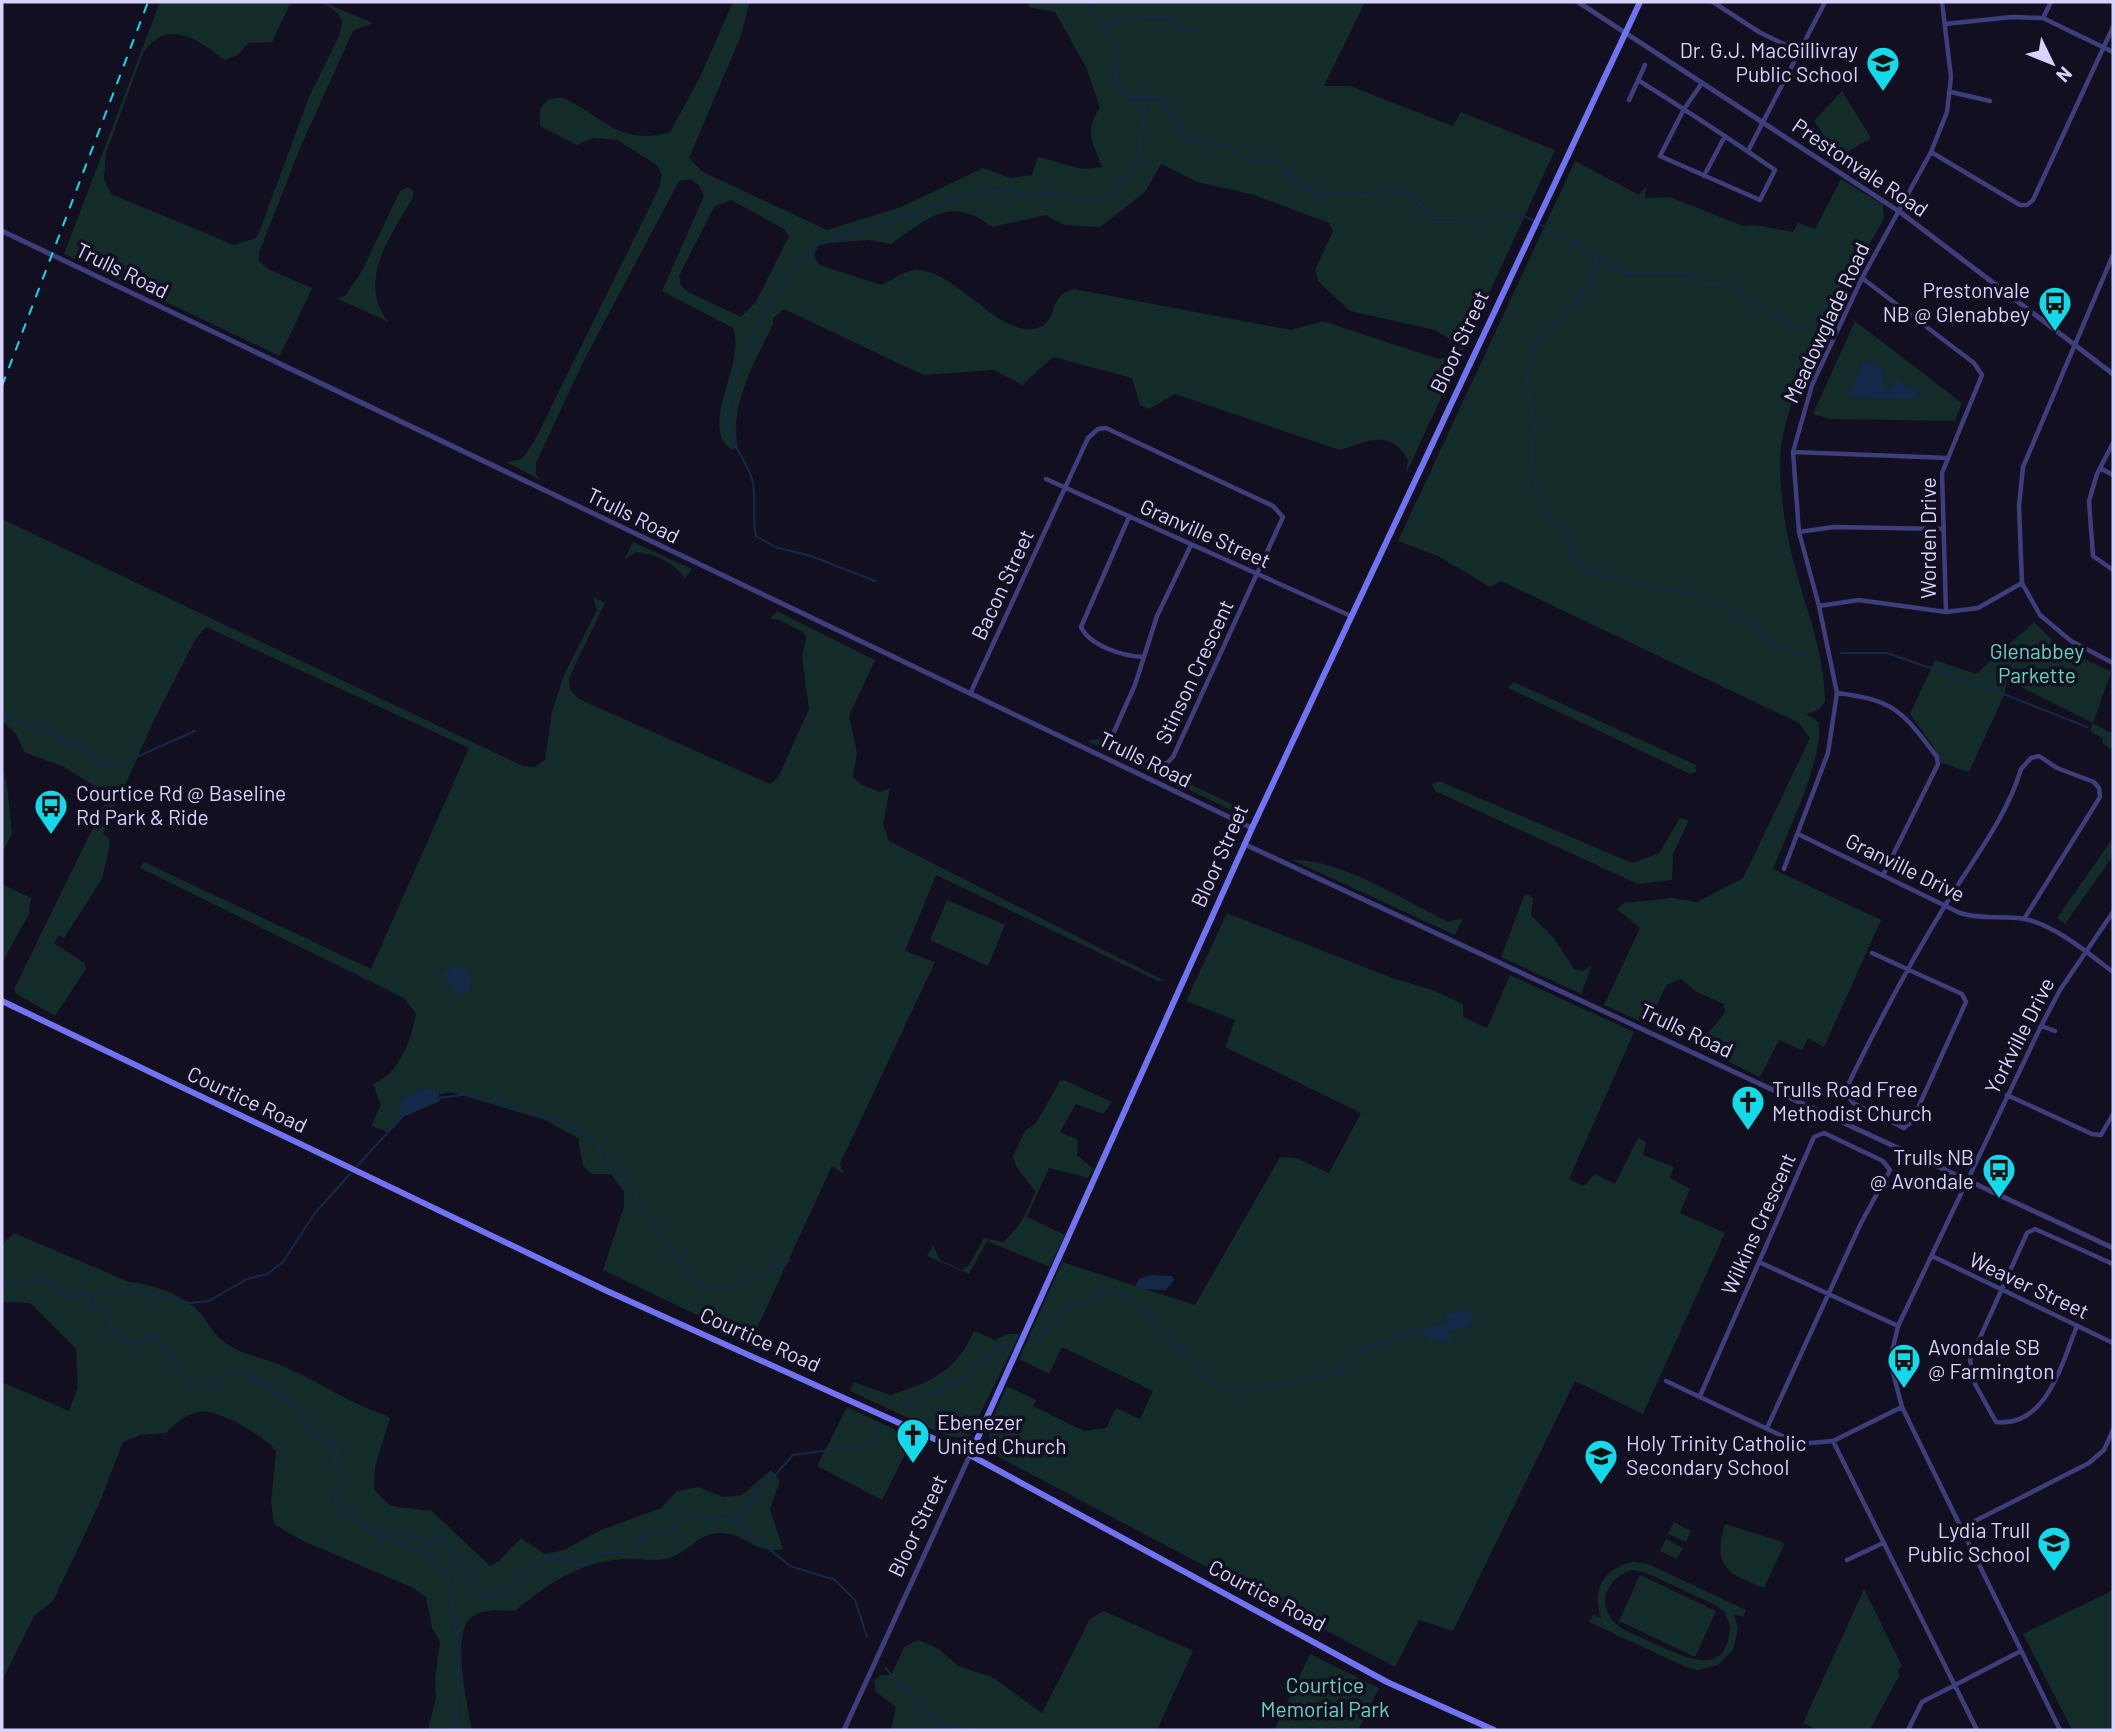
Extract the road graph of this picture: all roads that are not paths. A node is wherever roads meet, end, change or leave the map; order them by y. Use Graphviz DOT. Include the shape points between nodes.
graph roads {
  1 [pos="1578,2"];
  2 [pos="1640,2"];
  3 [pos="1713,2"];
  4 [pos="1825,2"];
  5 [pos="1942,2"];
  6 [pos="2051,2"];
  7 [pos="2043,18"];
  8 [pos="1945,24"];
  9 [pos="2113,27"];
  10 [pos="1624,33"];
  11 [pos="2103,48"];
  12 [pos="1800,52"];
  13 [pos="2113,52"];
  14 [pos="1645,65"];
  15 [pos="1638,80"];
  16 [pos="1703,82"];
  17 [pos="1951,92"];
  18 [pos="1629,100"];
  19 [pos="1990,101"];
  20 [pos="1684,109"];
  21 [pos="1764,122"];
  22 [pos="1725,136"];
  23 [pos="1748,151"];
  24 [pos="1931,152"];
  25 [pos="1704,176"];
  26 [pos="1900,212"];
  27 [pos="2,231"];
  28 [pos="2113,255"];
  29 [pos="1862,278"];
  30 [pos="2074,344"];
  31 [pos="2113,374"];
  32 [pos="2113,443"];
  33 [pos="1793,452"];
  34 [pos="1948,458"];
  35 [pos="2100,468"];
  36 [pos="2113,475"];
  37 [pos="1046,479"];
  38 [pos="1065,489"];
  39 [pos="1129,517"];
  40 [pos="1944,529"];
  41 [pos="1799,532"];
  42 [pos="1191,545"];
  43 [pos="2113,570"];
  44 [pos="1258,575"];
  45 [pos="2022,583"];
  46 [pos="1819,606"];
  47 [pos="1946,612"];
  48 [pos="1351,616"];
  49 [pos="1143,657"];
  50 [pos="2113,663"];
  51 [pos="1837,693"];
  52 [pos="970,694"];
  53 [pos="1252,828"];
  54 [pos="1798,834"];
  55 [pos="1244,844"];
  56 [pos="1784,869"];
  57 [pos="1883,875"];
  58 [pos="1945,905"];
  59 [pos="2113,912"];
  60 [pos="2024,919"];
  61 [pos="2085,951"];
  62 [pos="1872,953"];
  63 [pos="1909,969"];
  64 [pos="2113,972"];
  65 [pos="2,1001"];
  66 [pos="2040,1026"];
  67 [pos="2055,1031"];
  68 [pos="2007,1095"];
  69 [pos="2113,1114"];
  70 [pos="1966,1181"];
  71 [pos="2113,1248"];
  72 [pos="1931,1256"];
  73 [pos="1759,1262"];
  74 [pos="2113,1264"];
  75 [pos="2000,1289"];
  76 [pos="1828,1294"];
  77 [pos="1898,1326"];
  78 [pos="2077,1326"];
  79 [pos="2113,1343"];
  80 [pos="1666,1381"];
  81 [pos="1700,1396"];
  82 [pos="1902,1407"];
  83 [pos="1767,1428"];
  84 [pos="2113,1430"];
  85 [pos="1833,1440"];
  86 [pos="970,1455"];
  87 [pos="1961,1528"];
  88 [pos="1883,1543"];
  89 [pos="1847,1560"];
  90 [pos="2021,1651"];
  91 [pos="1954,1685"];
  92 [pos="844,1730"];
  93 [pos="1494,1730"];
  94 [pos="1908,1730"];
  95 [pos="1977,1730"];
  96 [pos="2060,1730"];
  1 -- 10 [label="street, Prestonvale Road"];
  2 -- 10 [label="main road, Bloor Street"];
  3 -- 12 [label="street"];
  4 -- 12 [label="street"];
  5 -- 8 [label="street, Meadowglade Road"];
  6 -- 7 [label="street"];
  7 -- 8 [label="street"];
  7 -- 11 [label="street"];
  8 -- 17 [label="street, Meadowglade Road"];
  9 -- 11 [label="street"];
  10 -- 16 [label="street, Prestonvale Road"];
  10 -- 48 [label="main road, Bloor Street"];
  11 -- 13 [label="street"];
  11 -- 24 [label="street" via="2027,205"];
  12 -- 21 [label="street"];
  14 -- 15 [label="street"];
  15 -- 18 [label="street"];
  15 -- 20 [label="street"];
  16 -- 20 [label="street"];
  16 -- 21 [label="street, Prestonvale Road"];
  17 -- 19 [label="street"];
  17 -- 24 [label="street, Meadowglade Road"];
  20 -- 22 [label="street"];
  20 -- 25 [label="street" via="1660,156"];
  21 -- 23 [label="street"];
  21 -- 26 [label="street, Prestonvale Road"];
  22 -- 23 [label="street"];
  22 -- 25 [label="street"];
  23 -- 25 [label="street" via="1775,170 1759,201"];
  24 -- 26 [label="street, Meadowglade Road"];
  26 -- 29 [label="street, Meadowglade Road"];
  26 -- 30 [label="street, Prestonvale Road"];
  27 -- 52 [label="street, Trulls Road"];
  28 -- 30 [label="street"];
  29 -- 33 [label="street, Meadowglade Road" via="1812,385"];
  29 -- 34 [label="street, Worden Drive" via="1975,363 1982,375"];
  30 -- 31 [label="street, Prestonvale Road"];
  30 -- 45 [label="street" via="2023,467 2019,506"];
  32 -- 35 [label="street"];
  33 -- 34 [label="street"];
  33 -- 41 [label="street, Meadowglade Road"];
  34 -- 40 [label="street, Worden Drive" via="1942,473"];
  35 -- 36 [label="street"];
  35 -- 43 [label="street" via="2089,501 2093,556"];
  37 -- 38 [label="street, Granville Street"];
  38 -- 39 [label="street, Granville Street"];
  38 -- 44 [label="street, Bacon Street" via="1092,432 1106,428 1116,432 1280,511 1282,524"];
  38 -- 52 [label="street, Bacon Street"];
  39 -- 42 [label="street, Granville Street"];
  39 -- 49 [label="street" via="1081,627 1090,639 1123,654"];
  40 -- 41 [label="street" via="1834,527"];
  40 -- 47 [label="street, Worden Drive"];
  41 -- 46 [label="street, Meadowglade Road"];
  42 -- 44 [label="street, Granville Street"];
  42 -- 49 [label="street, Stinson Crescent"];
  44 -- 48 [label="street, Granville Street"];
  44 -- 49 [label="street, Stinson Crescent" via="1173,757 1161,764 1120,747 1113,734"];
  45 -- 47 [label="street" via="1978,608"];
  45 -- 50 [label="street" via="2053,628"];
  46 -- 47 [label="street" via="1859,600"];
  46 -- 51 [label="street, Meadowglade Road"];
  48 -- 53 [label="main road, Bloor Street"];
  51 -- 54 [label="street, Meadowglade Road" via="1828,753"];
  51 -- 57 [label="street" via="1891,705 1909,719 1937,757 1938,764"];
  52 -- 53 [label="street, Trulls Road"];
  53 -- 55 [label="main road, Bloor Street"];
  54 -- 56 [label="street, Meadowglade Road"];
  54 -- 57 [label="street, Granville Drive"];
  55 -- 70 [label="street, Trulls Road"];
  55 -- 86 [label="main road, Bloor Street"];
  57 -- 58 [label="street, Granville Drive"];
  58 -- 60 [label="street, Granville Drive" via="1973,917"];
  58 -- 60 [label="street" via="1983,847 2021,769 2039,756 2094,782 2100,797"];
  58 -- 63 [label="street"];
  59 -- 61 [label="street, Yorkville Drive"];
  60 -- 61 [label="street, Granville Drive"];
  61 -- 64 [label="street, Granville Drive"];
  61 -- 66 [label="street, Yorkville Drive"];
  62 -- 63 [label="street"];
  63 -- 63 [label="street" via="1845,1091 1853,1102 1903,1128 1912,1121 1966,1002 1962,994"];
  65 -- 86 [label="main road, Courtice Road" via="607,1291"];
  66 -- 67 [label="street"];
  66 -- 68 [label="street, Yorkville Drive"];
  68 -- 69 [label="street" via="2092,1134 2101,1135"];
  68 -- 70 [label="street, Yorkville Drive"];
  70 -- 71 [label="street, Trulls Road"];
  70 -- 72 [label="street, Yorkville Drive"];
  72 -- 75 [label="street, Weaver Street"];
  72 -- 77 [label="street, Yorkville Drive"];
  73 -- 76 [label="street"];
  73 -- 76 [label="street, Wilkins Crescent" via="1814,1137 1824,1133 1883,1161 1890,1170"];
  73 -- 81 [label="street, Wilkins Crescent"];
  74 -- 75 [label="street" via="2029,1230"];
  75 -- 78 [label="street, Weaver Street"];
  75 -- 78 [label="street" via="1970,1360 1975,1384 1996,1422 2006,1423 2038,1408"];
  76 -- 77 [label="street"];
  76 -- 83 [label="street, Wilkins Crescent"];
  77 -- 82 [label="street, Yorkville Drive" via="1890,1361"];
  78 -- 79 [label="street, Weaver Street"];
  80 -- 81 [label="street"];
  81 -- 83 [label="street"];
  82 -- 85 [label="street"];
  82 -- 87 [label="street, Yorkville Drive"];
  83 -- 85 [label="street" via="1799,1444"];
  84 -- 87 [label="street" via="2105,1450 2089,1463"];
  85 -- 88 [label="street"];
  86 -- 92 [label="street, Bloor Street"];
  86 -- 93 [label="main road, Courtice Road" via="1387,1682"];
  87 -- 90 [label="street, Yorkville Drive"];
  88 -- 89 [label="street"];
  88 -- 91 [label="street"];
  90 -- 91 [label="street"];
  90 -- 96 [label="street, Yorkville Drive"];
  91 -- 94 [label="street" via="1922,1702"];
  91 -- 95 [label="street"];
}
